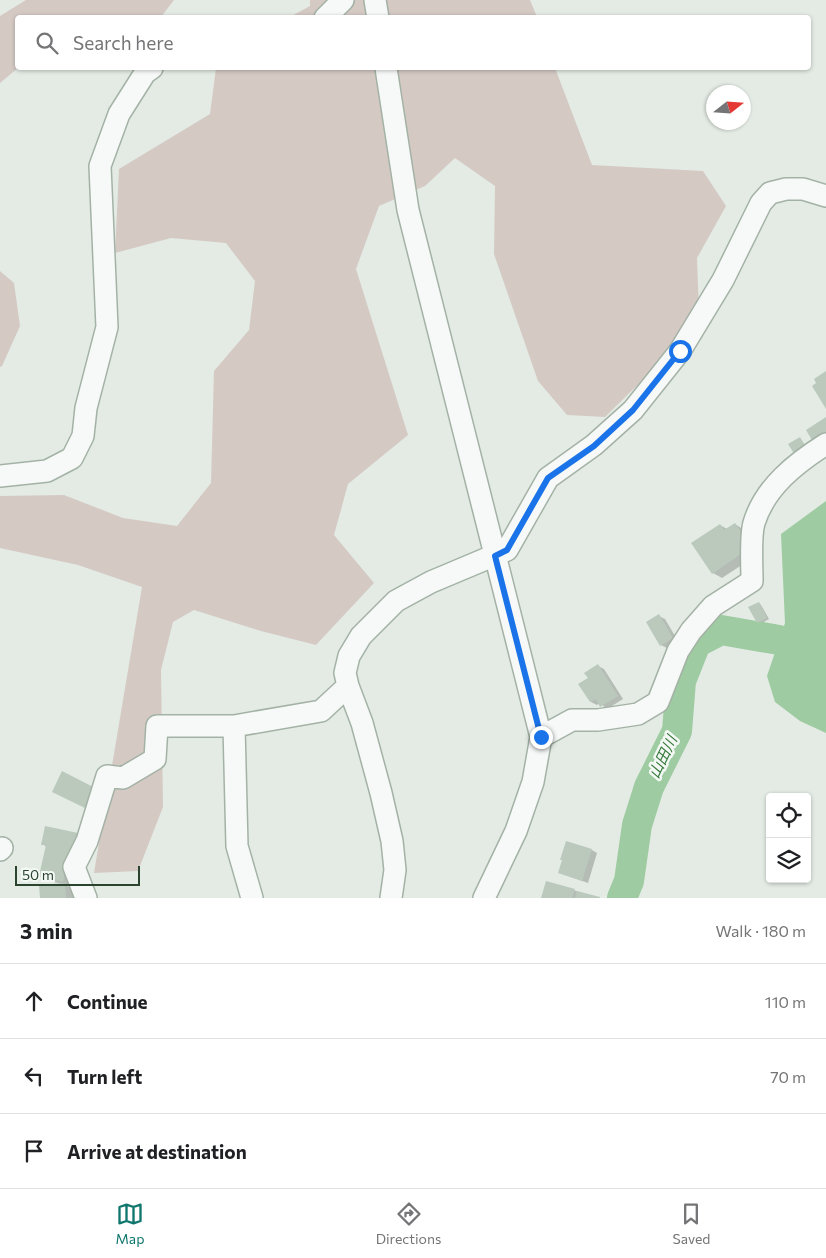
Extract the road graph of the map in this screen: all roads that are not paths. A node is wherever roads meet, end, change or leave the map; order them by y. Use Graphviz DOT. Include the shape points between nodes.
graph roads {
  1 [pos="343,0"];
  2 [pos="376,0"];
  3 [pos="328,15"];
  4 [pos="378,15"];
  5 [pos="149,70"];
  6 [pos="386,70"];
  7 [pos="826,196"];
  8 [pos="826,444"];
  9 [pos="0,476"];
  10 [pos="495,556"];
  11 [pos="348,686"];
  12 [pos="234,726"];
  13 [pos="541,737"];
  14 [pos="86,898"];
  15 [pos="252,898"];
  16 [pos="391,898"];
  17 [pos="484,898"];
  1 -- 3 [label="street"];
  2 -- 4 [label="street"];
  5 -- 9 [label="street" via="120,114 100,166 107,328 86,408 83,436 72,458 47,471"];
  6 -- 10 [label="street" via="408,210"];
  7 -- 10 [label="street" via="803,189 786,189 770,193 760,203 723,280 680,351 633,410 594,446 548,478 507,550"];
  8 -- 13 [label="street" via="784,476 764,498 754,524 752,581 713,606 692,631 678,651 658,702 638,714 572,720"];
  10 -- 11 [label="street" via="431,582 396,601 361,636 349,656 345,673"];
  10 -- 13 [label="street"];
  11 -- 12 [label="street" via="321,711"];
  11 -- 16 [label="street" via="382,793 392,841 395,870"];
  12 -- 14 [label="street" via="157,726 155,759 123,778 107,776 74,867"];
  12 -- 15 [label="street" via="238,846"];
  13 -- 17 [label="street" via="533,782 519,822"];
}
